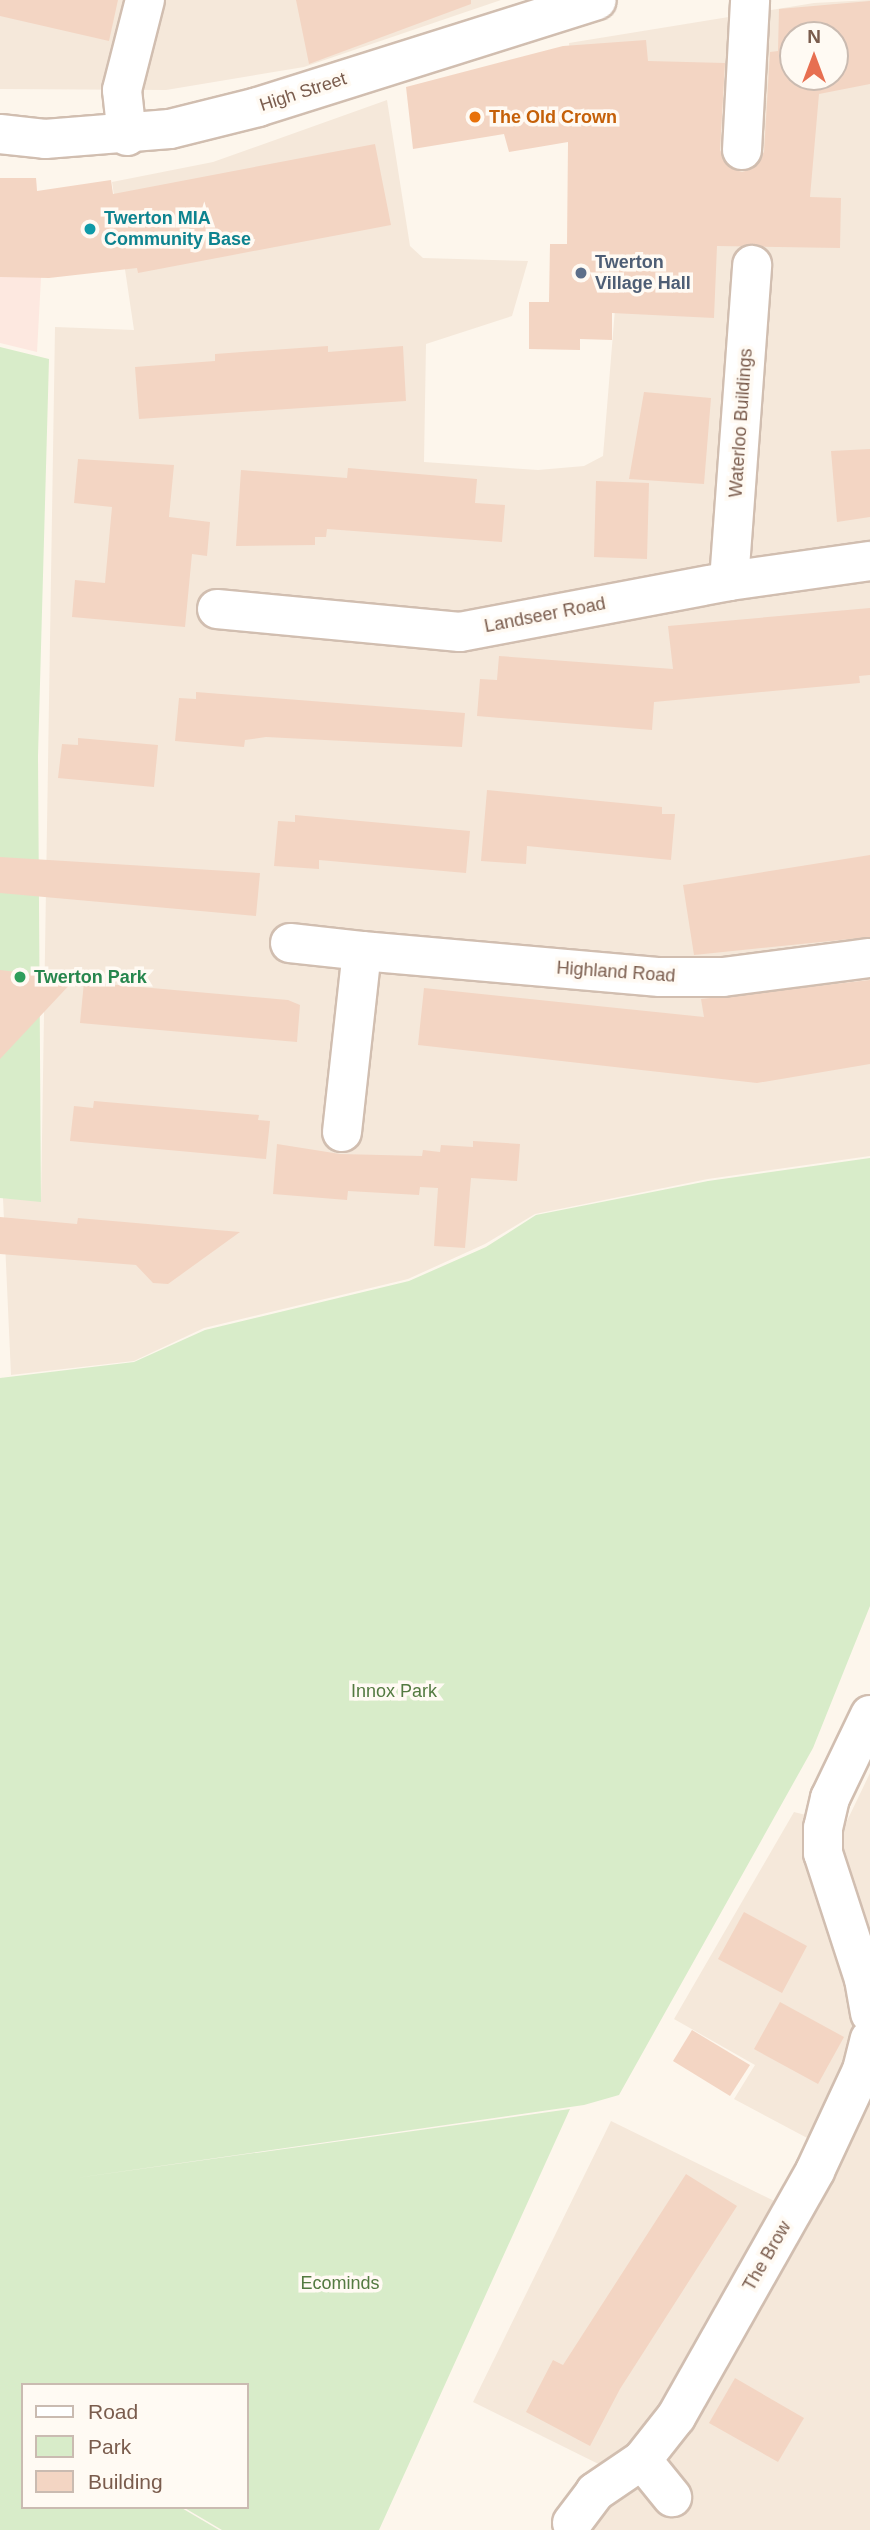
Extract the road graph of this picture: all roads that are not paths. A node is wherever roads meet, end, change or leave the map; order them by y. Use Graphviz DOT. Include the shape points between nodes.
graph roads {
  1 [pos="145,0"];
  2 [pos="597,0"];
  3 [pos="750,0"];
  4 [pos="557,4"];
  5 [pos="0,134"];
  6 [pos="127,136"];
  7 [pos="742,150"];
  8 [pos="752,265"];
  9 [pos="870,561"];
  10 [pos="729,581"];
  11 [pos="218,609"];
  12 [pos="290,943"];
  13 [pos="362,951"];
  14 [pos="870,958"];
  15 [pos="342,1132"];
  16 [pos="870,1715"];
  17 [pos="870,2012"];
  18 [pos="870,2039"];
  19 [pos="642,2460"];
  20 [pos="671,2497"];
  21 [pos="572,2523"];
  1 -- 6 [label="street" via="122,90"];
  2 -- 4 [label="street, High Street"];
  3 -- 7 [label="street"];
  4 -- 6 [label="street, High Street" via="258,107"];
  5 -- 6 [label="street, High Street" via="45,139"];
  8 -- 10 [label="street, Waterloo Buildings"];
  9 -- 10 [label="street, Landseer Road"];
  10 -- 11 [label="street, Landseer Road" via="460,632"];
  12 -- 13 [label="street, Highland Road"];
  13 -- 14 [label="street, Highland Road" via="660,977 723,977"];
  13 -- 15 [label="street"];
  16 -- 17 [label="street" via="830,1798 823,1828 824,1853"];
  18 -- 19 [label="street, The Brow" via="862,2070 816,2171 676,2417"];
  19 -- 20 [label="street"];
  19 -- 21 [label="street, The Brow" via="595,2492"];
}
